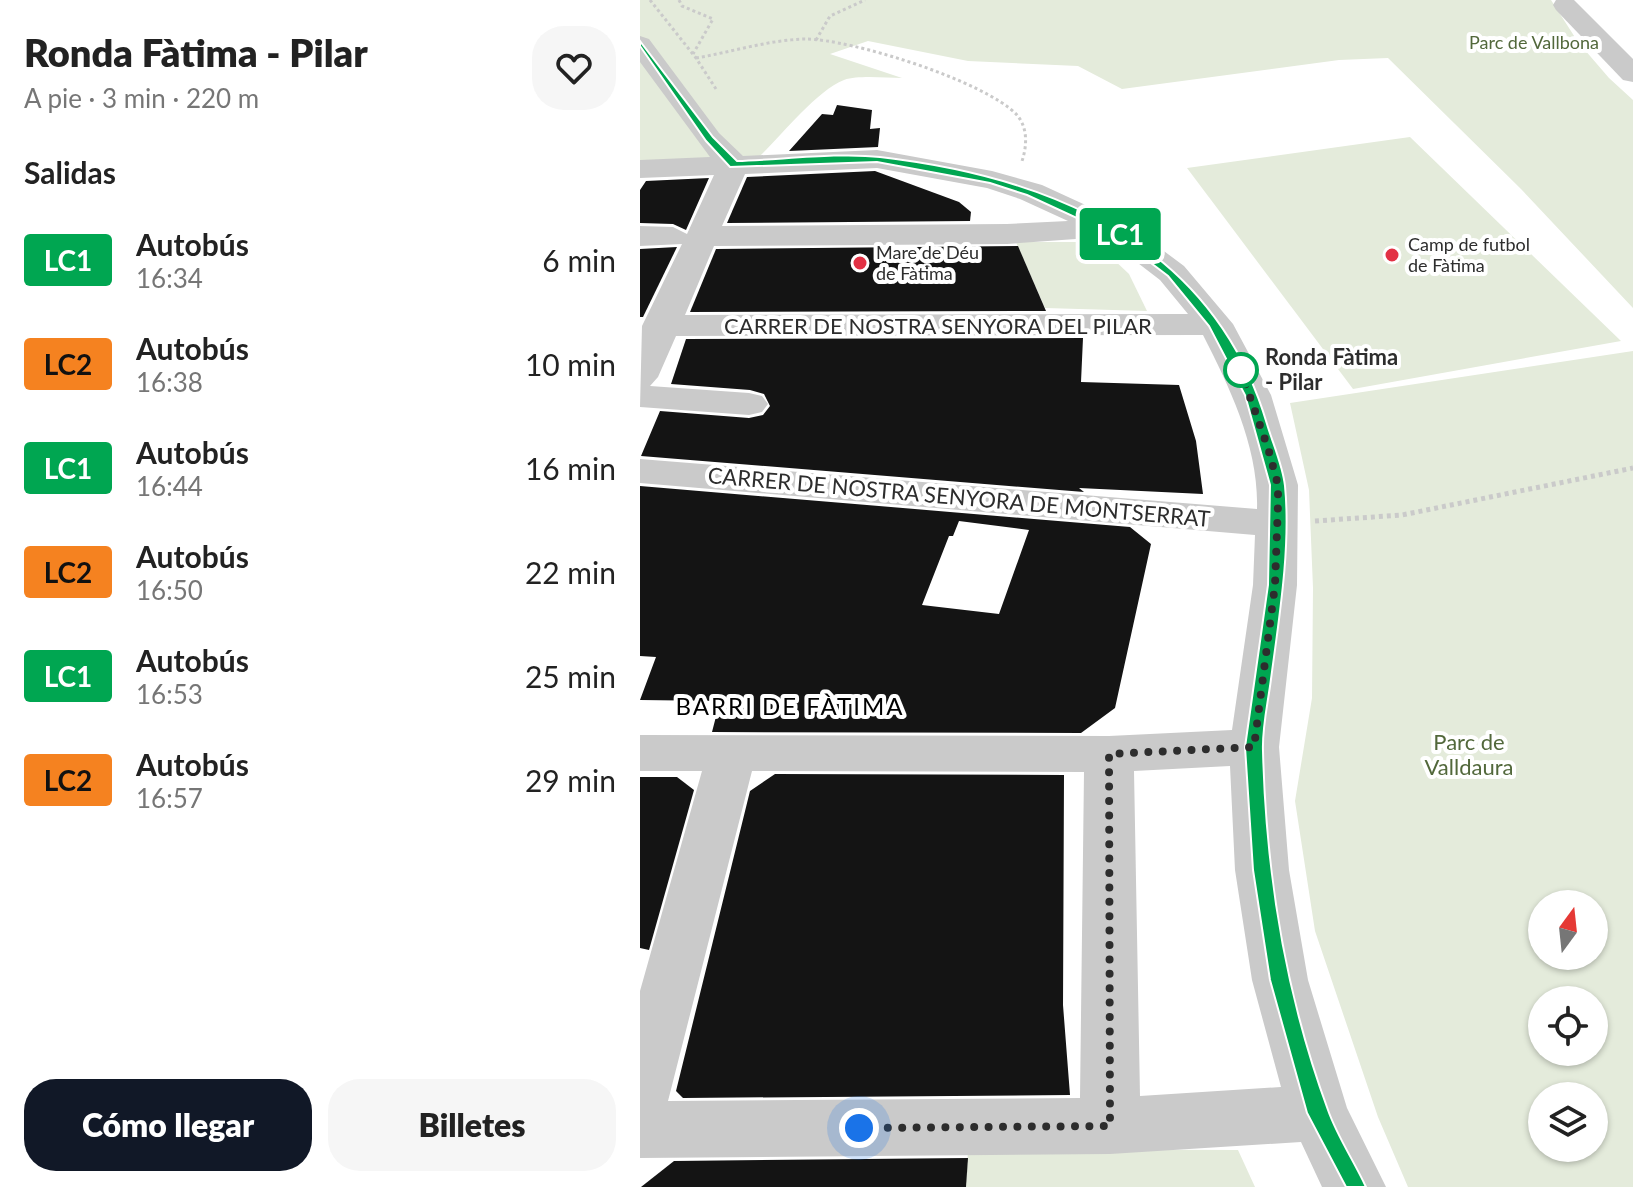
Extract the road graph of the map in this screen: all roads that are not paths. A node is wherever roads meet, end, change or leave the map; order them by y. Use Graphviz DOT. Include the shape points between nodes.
graph roads {
  1 [pos="1565,5"];
  2 [pos="640,44"];
  3 [pos="1633,74"];
  4 [pos="722,152"];
  5 [pos="640,169"];
  6 [pos="1109,228"];
  7 [pos="640,236"];
  8 [pos="689,236"];
  9 [pos="1215,324"];
  10 [pos="660,326"];
  11 [pos="640,377"];
  12 [pos="640,396"];
  13 [pos="750,403"];
  14 [pos="640,471"];
  15 [pos="1279,524"];
  16 [pos="1254,747"];
  17 [pos="640,753"];
  18 [pos="732,754"];
  19 [pos="1109,754"];
  20 [pos="640,1097"];
  21 [pos="1318,1113"];
  22 [pos="1110,1126"];
  23 [pos="640,1130"];
  24 [pos="1354,1187"];
  1 -- 3 [label="street"];
  2 -- 4 [label="street"];
  4 -- 5 [label="street"];
  4 -- 6 [label="street" via="877,159 1031,192"];
  4 -- 8 [label="street"];
  6 -- 8 [label="street" via="991,235"];
  6 -- 9 [label="street" via="1172,273"];
  7 -- 8 [label="street"];
  8 -- 10 [label="street"];
  9 -- 10 [label="street, CARRER DE NOSTRA SENYORA DEL PILAR"];
  9 -- 15 [label="street" via="1252,395 1278,485"];
  10 -- 11 [label="street"];
  12 -- 13 [label="street"];
  14 -- 15 [label="street, CARRER DE NOSTRA SENYORA DE MONTSERRAT"];
  15 -- 16 [label="street"];
  16 -- 19 [label="street"];
  16 -- 21 [label="street" via="1262,870 1280,980"];
  17 -- 18 [label="street"];
  18 -- 19 [label="street"];
  18 -- 20 [label="street"];
  19 -- 22 [label="street"];
  21 -- 22 [label="street"];
  21 -- 24 [label="street"];
  22 -- 23 [label="street"];
}
